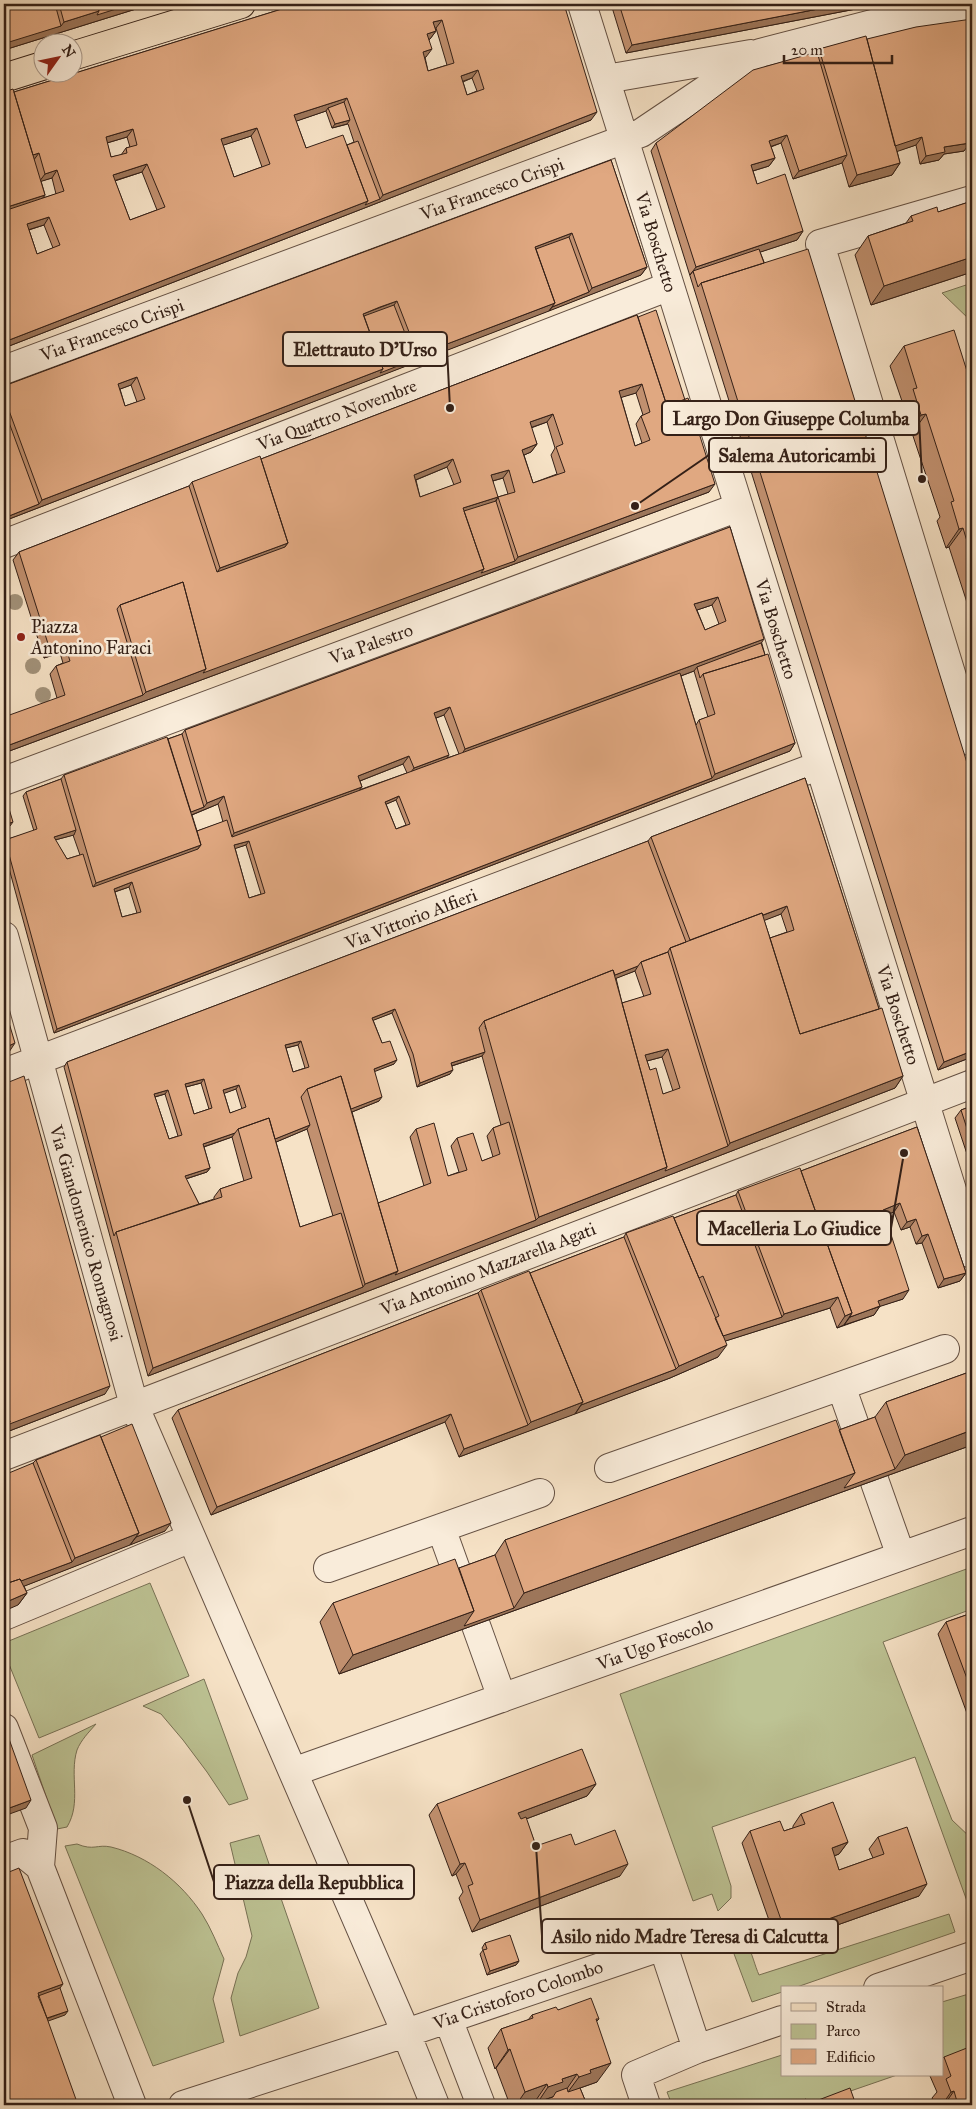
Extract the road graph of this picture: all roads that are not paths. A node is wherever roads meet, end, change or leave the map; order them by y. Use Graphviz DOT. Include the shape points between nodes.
graph roads {
  1 [pos="241,4"];
  2 [pos="582,4"];
  3 [pos="972,10"];
  4 [pos="760,52"];
  5 [pos="82,53"];
  6 [pos="32,69"];
  7 [pos="4,78"];
  8 [pos="606,80"];
  9 [pos="624,139"];
  10 [pos="972,200"];
  11 [pos="670,286"];
  12 [pos="4,370"];
  13 [pos="739,507"];
  14 [pos="4,544"];
  15 [pos="972,742"];
  16 [pos="818,766"];
  17 [pos="4,781"];
  18 [pos="4,936"];
  19 [pos="38,1060"];
  20 [pos="4,1073"];
  21 [pos="972,1084"];
  22 [pos="925,1101"];
  23 [pos="972,1254"];
  24 [pos="945,1349"];
  25 [pos="841,1386"];
  26 [pos="134,1405"];
  27 [pos="4,1456"];
  28 [pos="609,1468"];
  29 [pos="540,1493"];
  30 [pos="450,1525"];
  31 [pos="188,1531"];
  32 [pos="972,1531"];
  33 [pos="901,1556"];
  34 [pos="328,1568"];
  35 [pos="4,1616"];
  36 [pos="511,1695"];
  37 [pos="4,1728"];
  38 [pos="293,1772"];
  39 [pos="22,1860"];
  40 [pos="972,1956"];
  41 [pos="884,1986"];
  42 [pos="448,2018"];
  43 [pos="781,2020"];
  44 [pos="406,2033"];
  45 [pos="697,2049"];
  46 [pos="132,2105"];
  47 [pos="182,2105"];
  48 [pos="435,2105"];
  49 [pos="481,2105"];
  50 [pos="646,2105"];
  1 -- 5 [label="main road"];
  2 -- 8 [label="street, Via Boschetto"];
  3 -- 4 [label="street, Via Francesco Crispi" via="915,13"];
  4 -- 8 [label="street"];
  4 -- 9 [label="street, Via Francesco Crispi" via="642,132"];
  6 -- 7 [label="main road"];
  8 -- 9 [label="street, Via Boschetto"];
  9 -- 11 [label="street, Via Boschetto"];
  9 -- 12 [label="street, Via Francesco Crispi"];
  10 -- 15 [label="street" via="820,244"];
  11 -- 13 [label="street, Via Boschetto"];
  11 -- 14 [label="street, Via Quattro Novembre"];
  13 -- 16 [label="street, Via Boschetto"];
  13 -- 17 [label="street, Via Palestro"];
  16 -- 19 [label="street, Via Vittorio Alfieri"];
  16 -- 22 [label="street, Via Boschetto"];
  18 -- 19 [label="street, Via Giandomenico Romagnosi"];
  19 -- 20 [label="street, Via Vittorio Alfieri"];
  19 -- 26 [label="street, Via Giandomenico Romagnosi"];
  21 -- 22 [label="street, Via Antonino Mazzarella Agati"];
  22 -- 23 [label="street, Via Boschetto"];
  22 -- 26 [label="street, Via Antonino Mazzarella Agati"];
  24 -- 25 [label="street"];
  25 -- 28 [label="street"];
  25 -- 33 [label="street"];
  26 -- 27 [label="street, Via Antonino Mazzarella Agati"];
  26 -- 31 [label="street, Via Giandomenico Romagnosi"];
  29 -- 30 [label="street"];
  30 -- 34 [label="street"];
  30 -- 36 [label="street"];
  31 -- 35 [label="street"];
  31 -- 38 [label="street, Via Giandomenico Romagnosi"];
  32 -- 33 [label="street, Via Ugo Foscolo"];
  33 -- 36 [label="street, Via Ugo Foscolo"];
  36 -- 38 [label="street, Via Ugo Foscolo"];
  37 -- 39 [label="street" via="42,1828"];
  38 -- 44 [label="street, Via Giandomenico Romagnosi"];
  39 -- 46 [label="street"];
  40 -- 41 [label="street"];
  42 -- 44 [label="street, Via Cristoforo Colombo"];
  42 -- 45 [label="street, Via Cristoforo Colombo" via="664,1946"];
  42 -- 49 [label="street"];
  43 -- 45 [label="street"];
  44 -- 47 [label="street, Via Cristoforo Colombo"];
  44 -- 48 [label="street"];
  45 -- 50 [label="street" via="636,2075"];
}
